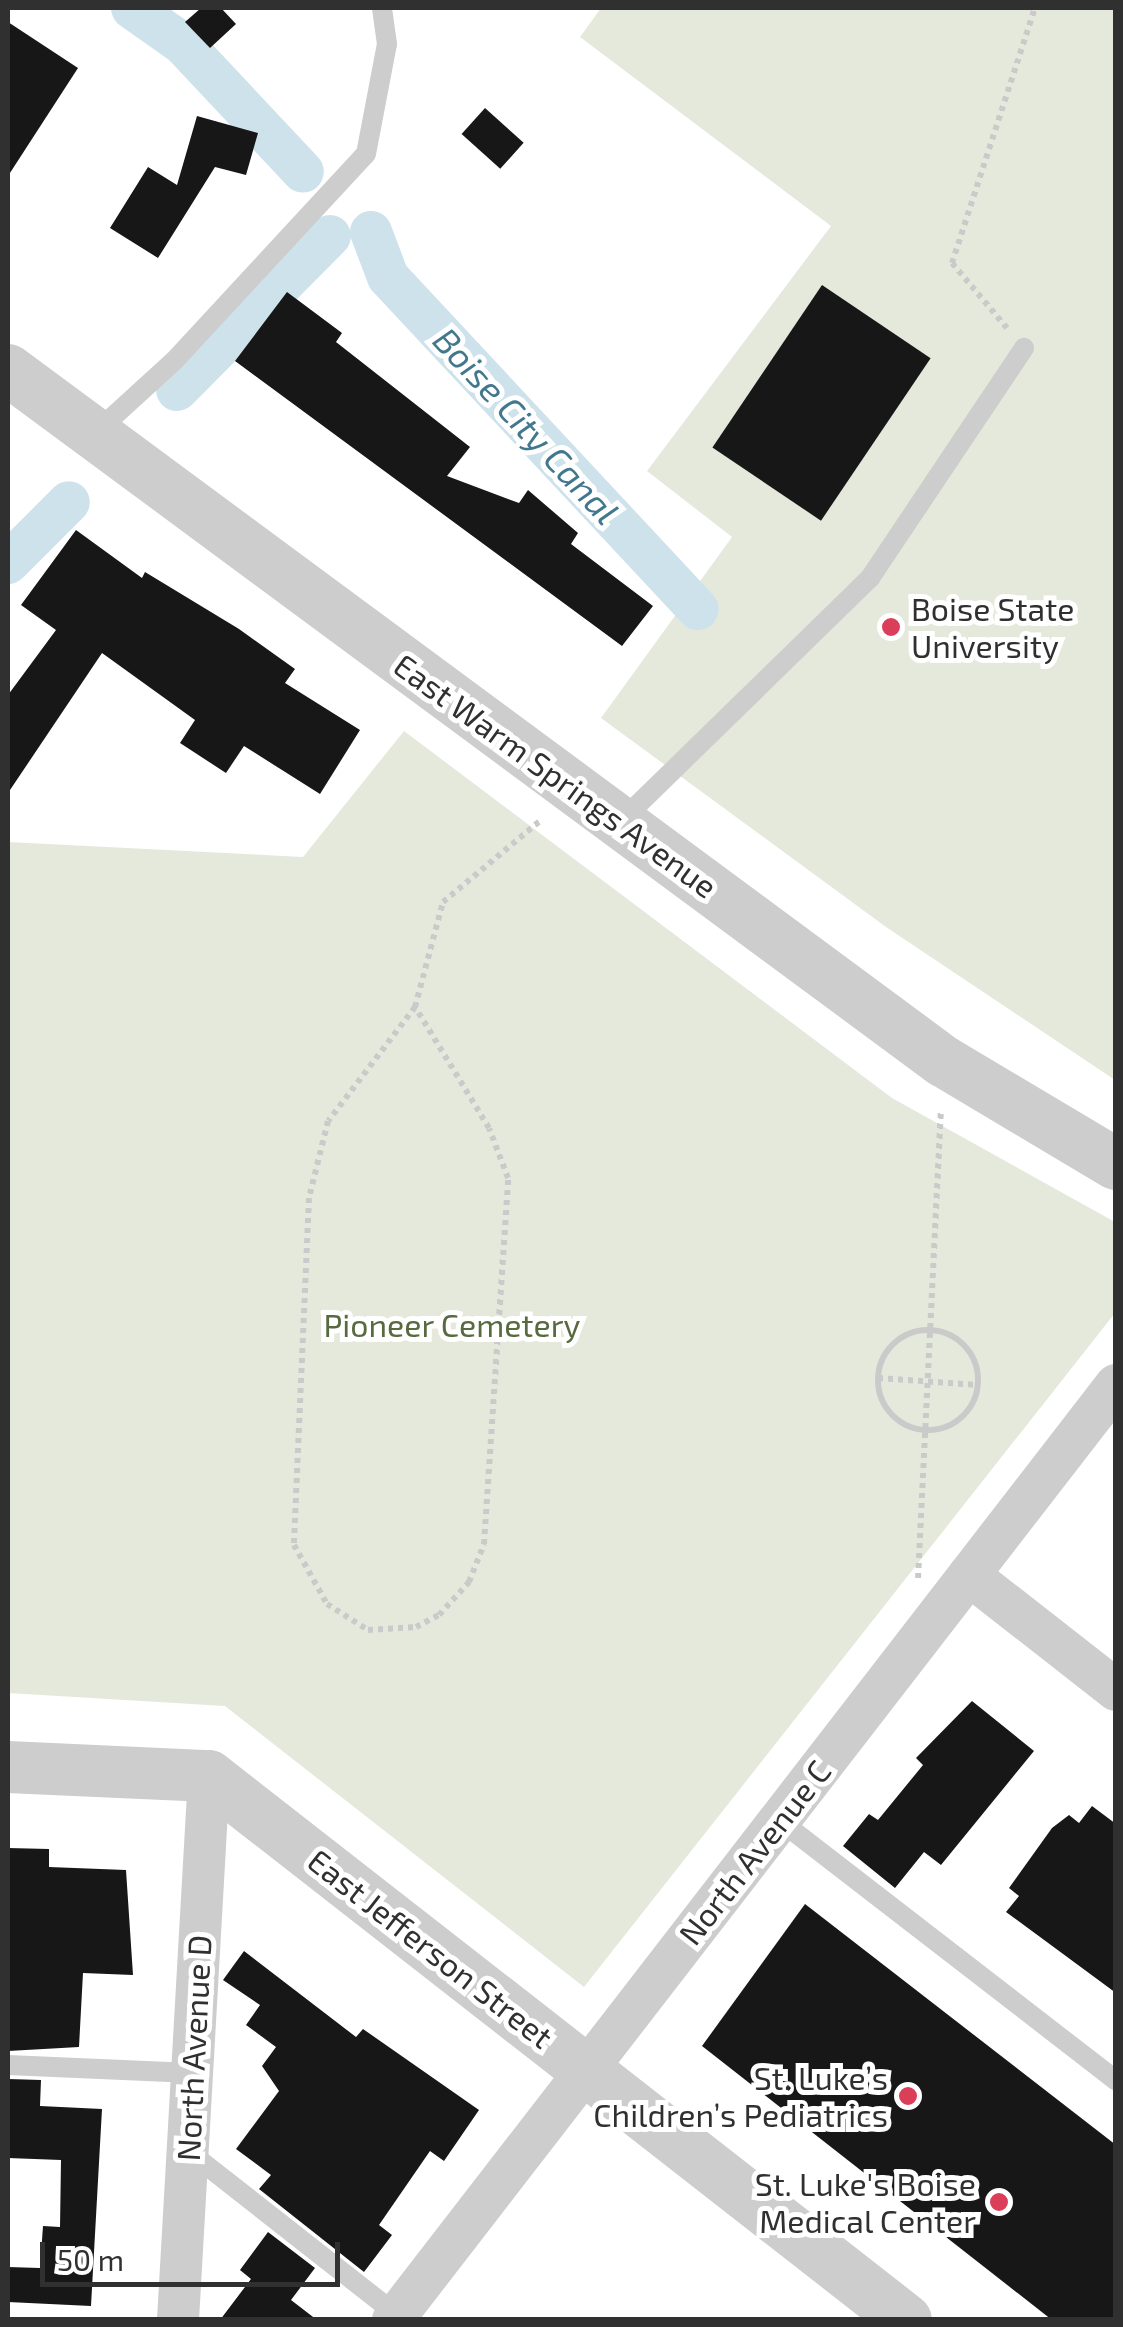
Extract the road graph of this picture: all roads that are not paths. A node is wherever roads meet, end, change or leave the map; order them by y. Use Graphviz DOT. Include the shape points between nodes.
graph roads {
  1 [pos="382,8"];
  2 [pos="1024,348"];
  3 [pos="8,370"];
  4 [pos="92,436"];
  5 [pos="620,822"];
  6 [pos="1116,1164"];
  7 [pos="1116,1385"];
  8 [pos="959,1588"];
  9 [pos="1116,1690"];
  10 [pos="8,1768"];
  11 [pos="209,1776"];
  12 [pos="779,1820"];
  13 [pos="8,2065"];
  14 [pos="586,2068"];
  15 [pos="192,2073"];
  16 [pos="1116,2080"];
  17 [pos="187,2150"];
  18 [pos="397,2318"];
  19 [pos="178,2320"];
  20 [pos="906,2320"];
  1 -- 4 [label="lane" via="387,44 366,154 174,361"];
  2 -- 5 [label="lane" via="870,578"];
  3 -- 4 [label="street, East Warm Springs Avenue"];
  4 -- 5 [label="street, East Warm Springs Avenue"];
  5 -- 6 [label="street, East Warm Springs Avenue" via="943,1061"];
  7 -- 8 [label="street, North Avenue C"];
  8 -- 9 [label="street"];
  8 -- 12 [label="street, North Avenue C"];
  10 -- 11 [label="street"];
  11 -- 14 [label="street, East Jefferson Street"];
  11 -- 15 [label="street, North Avenue D"];
  12 -- 14 [label="street, North Avenue C"];
  12 -- 16 [label="lane"];
  13 -- 15 [label="lane"];
  14 -- 18 [label="street, North Avenue C"];
  14 -- 20 [label="street, East Jefferson Street"];
  15 -- 17 [label="street, North Avenue D"];
  17 -- 18 [label="lane"];
  17 -- 19 [label="street, North Avenue D"];
}
